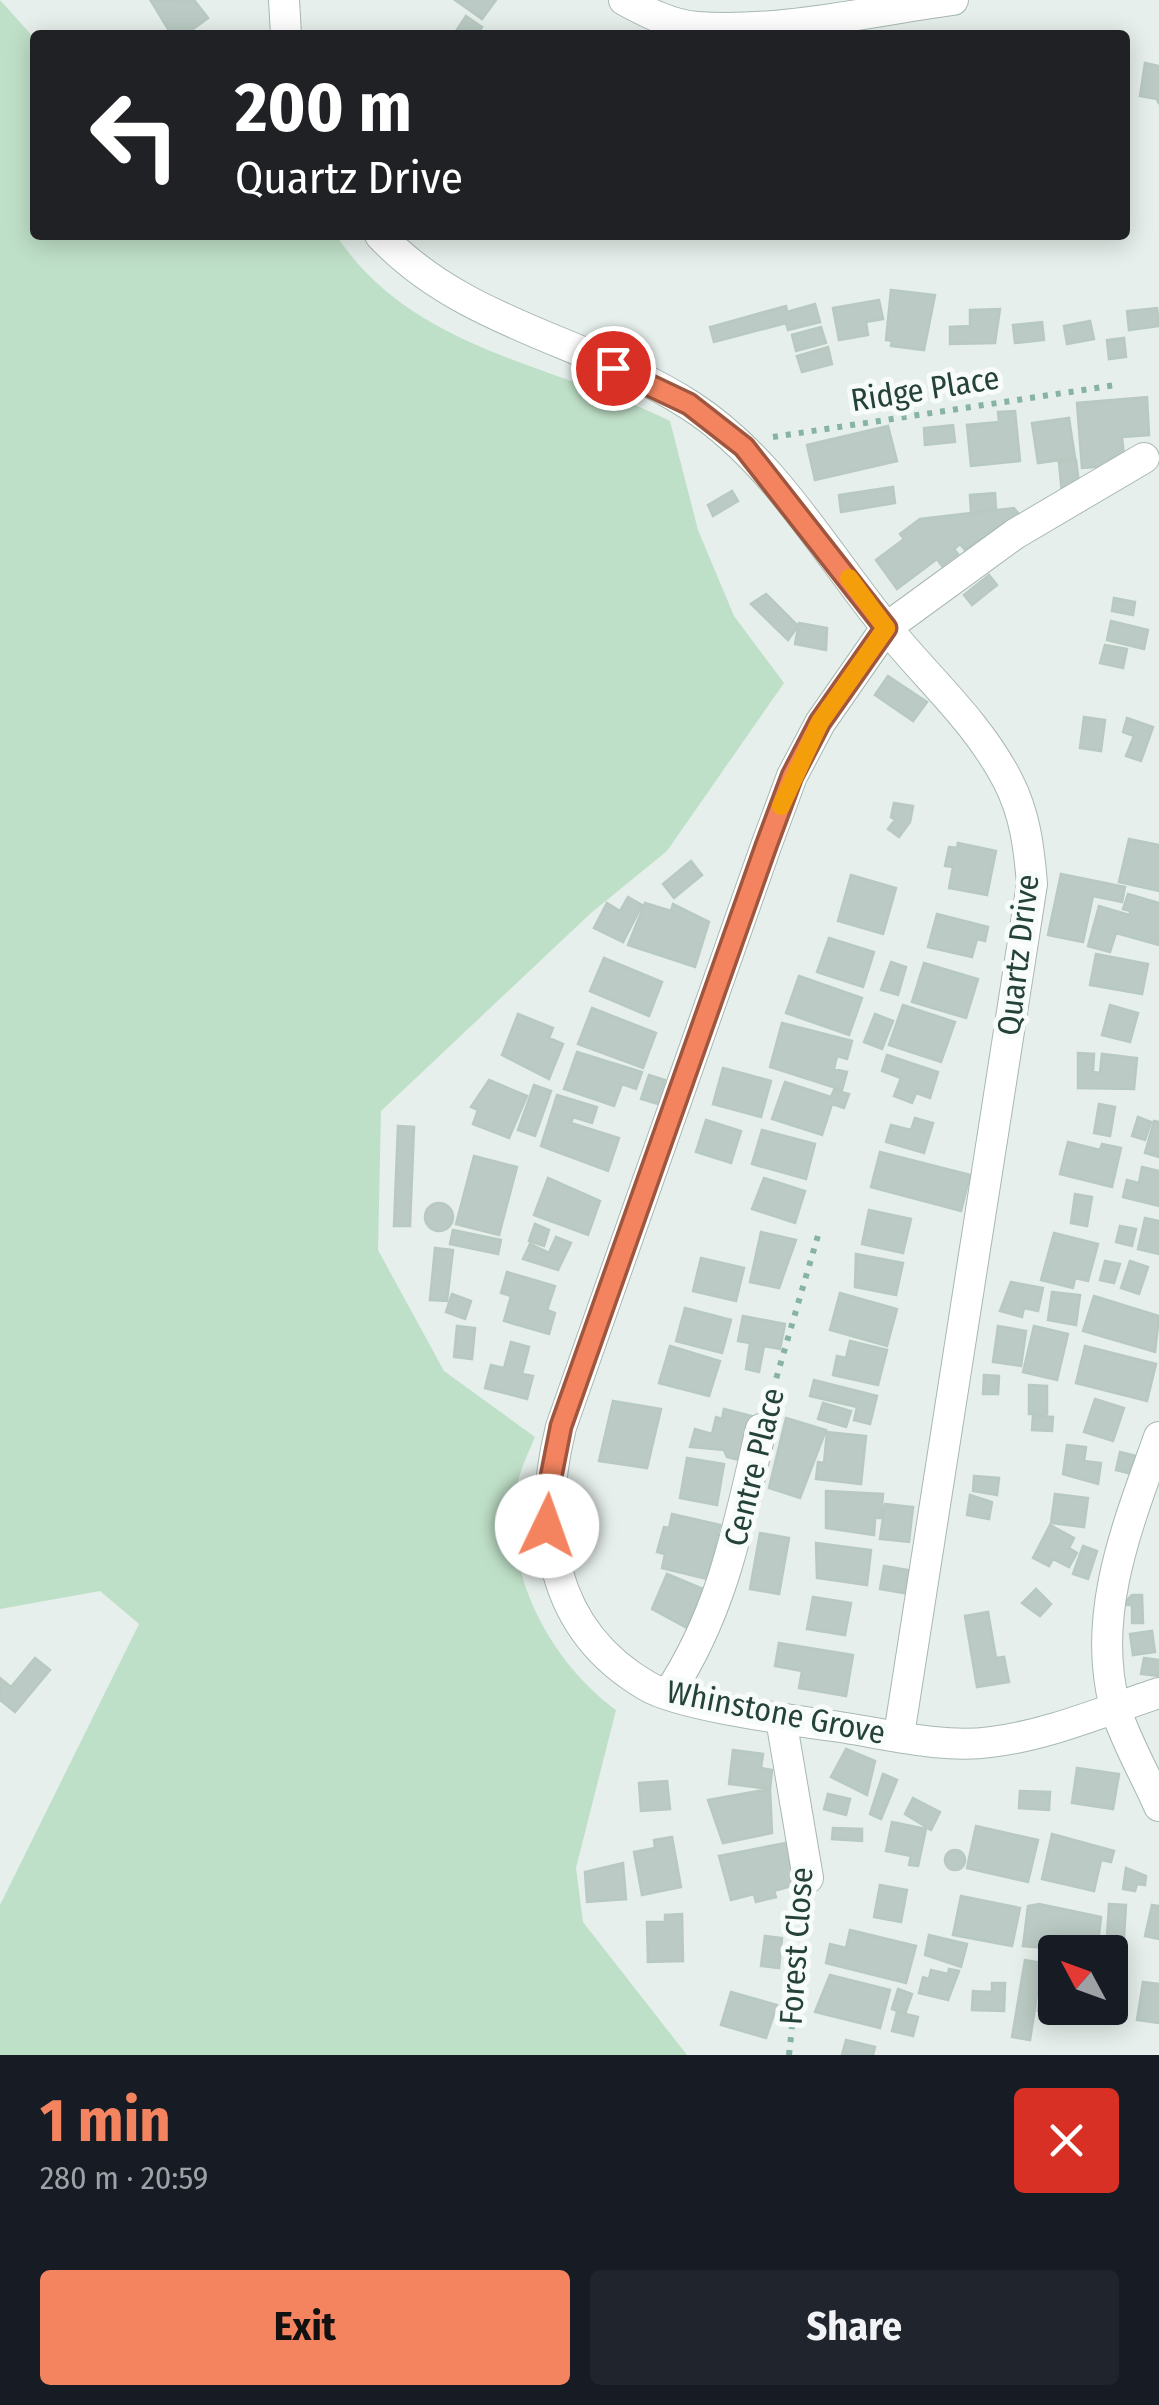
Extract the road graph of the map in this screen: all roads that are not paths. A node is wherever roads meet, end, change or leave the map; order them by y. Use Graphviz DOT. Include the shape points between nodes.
graph roads {
  1 [pos="284,0"];
  2 [pos="624,0"];
  3 [pos="954,0"];
  4 [pos="286,30"];
  5 [pos="386,240"];
  6 [pos="1144,458"];
  7 [pos="886,628"];
  8 [pos="761,1429"];
  9 [pos="1156,1450"];
  10 [pos="1159,1692"];
  11 [pos="668,1694"];
  12 [pos="1116,1707"];
  13 [pos="781,1719"];
  14 [pos="899,1735"];
  15 [pos="1159,1806"];
  16 [pos="808,1878"];
  1 -- 4 [label="street"];
  2 -- 3 [label="street" via="695,27"];
  5 -- 7 [label="street, Quartz Drive" via="494,316 689,404 744,447"];
  6 -- 7 [label="street, Whinstone Grove" via="1016,534"];
  7 -- 11 [label="street, Whinstone Grove" via="820,722 792,776 551,1465 547,1526 562,1590 619,1665"];
  7 -- 14 [label="street, Quartz Drive" via="988,746 1009,782 1024,818 1032,884"];
  8 -- 11 [label="street, Centre Place" via="726,1577 698,1648"];
  9 -- 12 [label="street" via="1130,1512 1109,1606"];
  10 -- 12 [label="street, Whinstone Grove"];
  11 -- 13 [label="street, Whinstone Grove"];
  12 -- 14 [label="street, Whinstone Grove" via="989,1742"];
  12 -- 15 [label="street"];
  13 -- 14 [label="street, Whinstone Grove"];
  13 -- 16 [label="street, Forest Close"];
}
